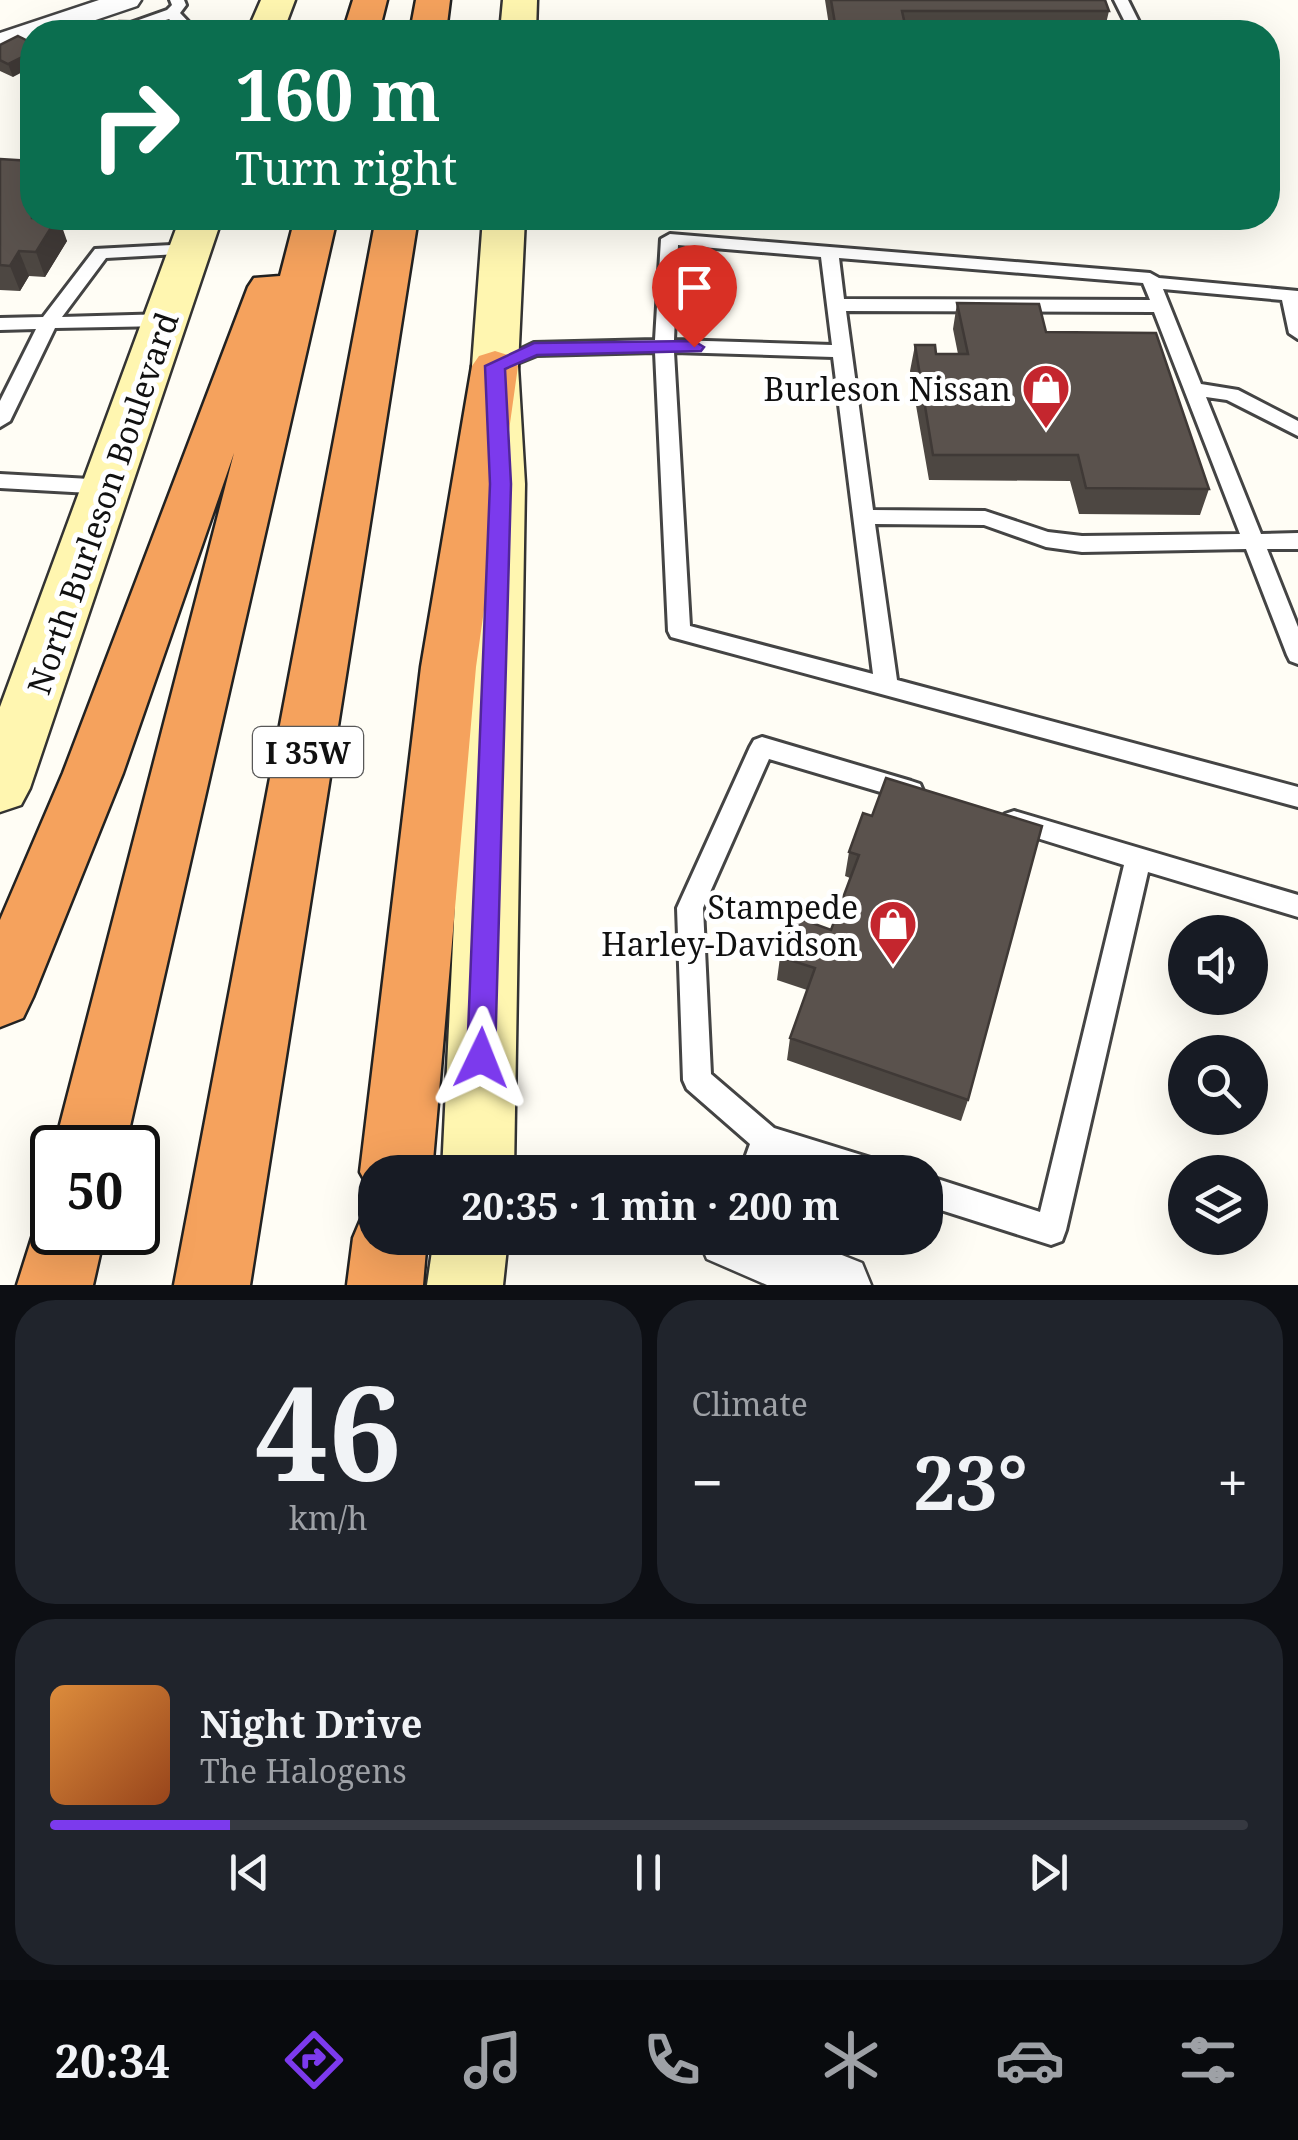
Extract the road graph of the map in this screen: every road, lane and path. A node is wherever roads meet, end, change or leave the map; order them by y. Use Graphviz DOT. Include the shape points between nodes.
graph roads {
  1 [pos="127,0"];
  2 [pos="174,7"];
  3 [pos="90,20"];
  4 [pos="142,20"];
  5 [pos="287,230"];
  6 [pos="313,230"];
  7 [pos="395,230"];
  8 [pos="503,230"];
  9 [pos="196,233"];
  10 [pos="829,251"];
  11 [pos="1152,283"];
  12 [pos="1294,295"];
  13 [pos="836,305"];
  14 [pos="1161,306"];
  15 [pos="50,320"];
  16 [pos="167,320"];
  17 [pos="0,324"];
  18 [pos="1298,333"];
  19 [pos="664,346"];
  20 [pos="842,351"];
  21 [pos="495,366"];
  22 [pos="1194,389"];
  23 [pos="0,421"];
  24 [pos="1298,428"];
  25 [pos="0,481"];
  26 [pos="108,487"];
  27 [pos="864,517"];
  28 [pos="1298,541"];
  29 [pos="1254,542"];
  30 [pos="1298,656"];
  31 [pos="886,687"];
  32 [pos="0,788"];
  33 [pos="934,798"];
  34 [pos="1298,798"];
  35 [pos="991,814"];
  36 [pos="1138,858"];
  37 [pos="1298,906"];
  38 [pos="0,997"];
  39 [pos="95,1125"];
  40 [pos="766,1139"];
  41 [pos="398,1155"];
  42 [pos="479,1155"];
  43 [pos="760,1155"];
  44 [pos="817,1155"];
  45 [pos="943,1196"];
  46 [pos="62,1255"];
  47 [pos="388,1255"];
  48 [pos="469,1255"];
  49 [pos="770,1255"];
  50 [pos="55,1285"];
  51 [pos="212,1285"];
  52 [pos="384,1285"];
  53 [pos="466,1285"];
  54 [pos="840,1285"];
  1 -- 3 [label="street"];
  2 -- 4 [label="lane"];
  5 -- 38 [label="highway" via="93,772"];
  6 -- 39 [label="highway"];
  7 -- 51 [label="highway, I 35W"];
  8 -- 21 [label="main road"];
  9 -- 15 [label="lane" via="102,253"];
  9 -- 16 [label="main road, North Burleson Boulevard"];
  10 -- 11 [label="lane"];
  10 -- 13 [label="lane"];
  10 -- 19 [label="lane" via="670,239"];
  11 -- 12 [label="lane"];
  11 -- 14 [label="lane"];
  12 -- 18 [label="lane"];
  13 -- 14 [label="lane"];
  13 -- 20 [label="lane"];
  14 -- 22 [label="lane"];
  15 -- 16 [label="lane"];
  15 -- 17 [label="lane"];
  15 -- 23 [label="lane"];
  16 -- 26 [label="main road, North Burleson Boulevard"];
  19 -- 20 [label="lane"];
  19 -- 21 [label="lane" via="534,349"];
  19 -- 31 [label="lane" via="678,631"];
  20 -- 27 [label="lane"];
  21 -- 41 [label="highway" via="426,840"];
  21 -- 42 [label="main road" via="500,484"];
  22 -- 24 [label="lane" via="1230,394"];
  22 -- 29 [label="lane"];
  25 -- 26 [label="lane"];
  26 -- 32 [label="main road, North Burleson Boulevard"];
  27 -- 29 [label="lane" via="985,518 1082,544"];
  27 -- 31 [label="lane"];
  28 -- 29 [label="lane"];
  29 -- 30 [label="lane"];
  31 -- 34 [label="lane"];
  33 -- 40 [label="lane" via="762,747 690,908 698,1080"];
  35 -- 36 [label="lane"];
  36 -- 37 [label="lane"];
  36 -- 45 [label="lane" via="1051,1230"];
  40 -- 43 [label="lane"];
  40 -- 44 [label="lane"];
  46 -- 50 [label="highway"];
  47 -- 52 [label="highway"];
  48 -- 53 [label="main road"];
  49 -- 54 [label="street"];
}
